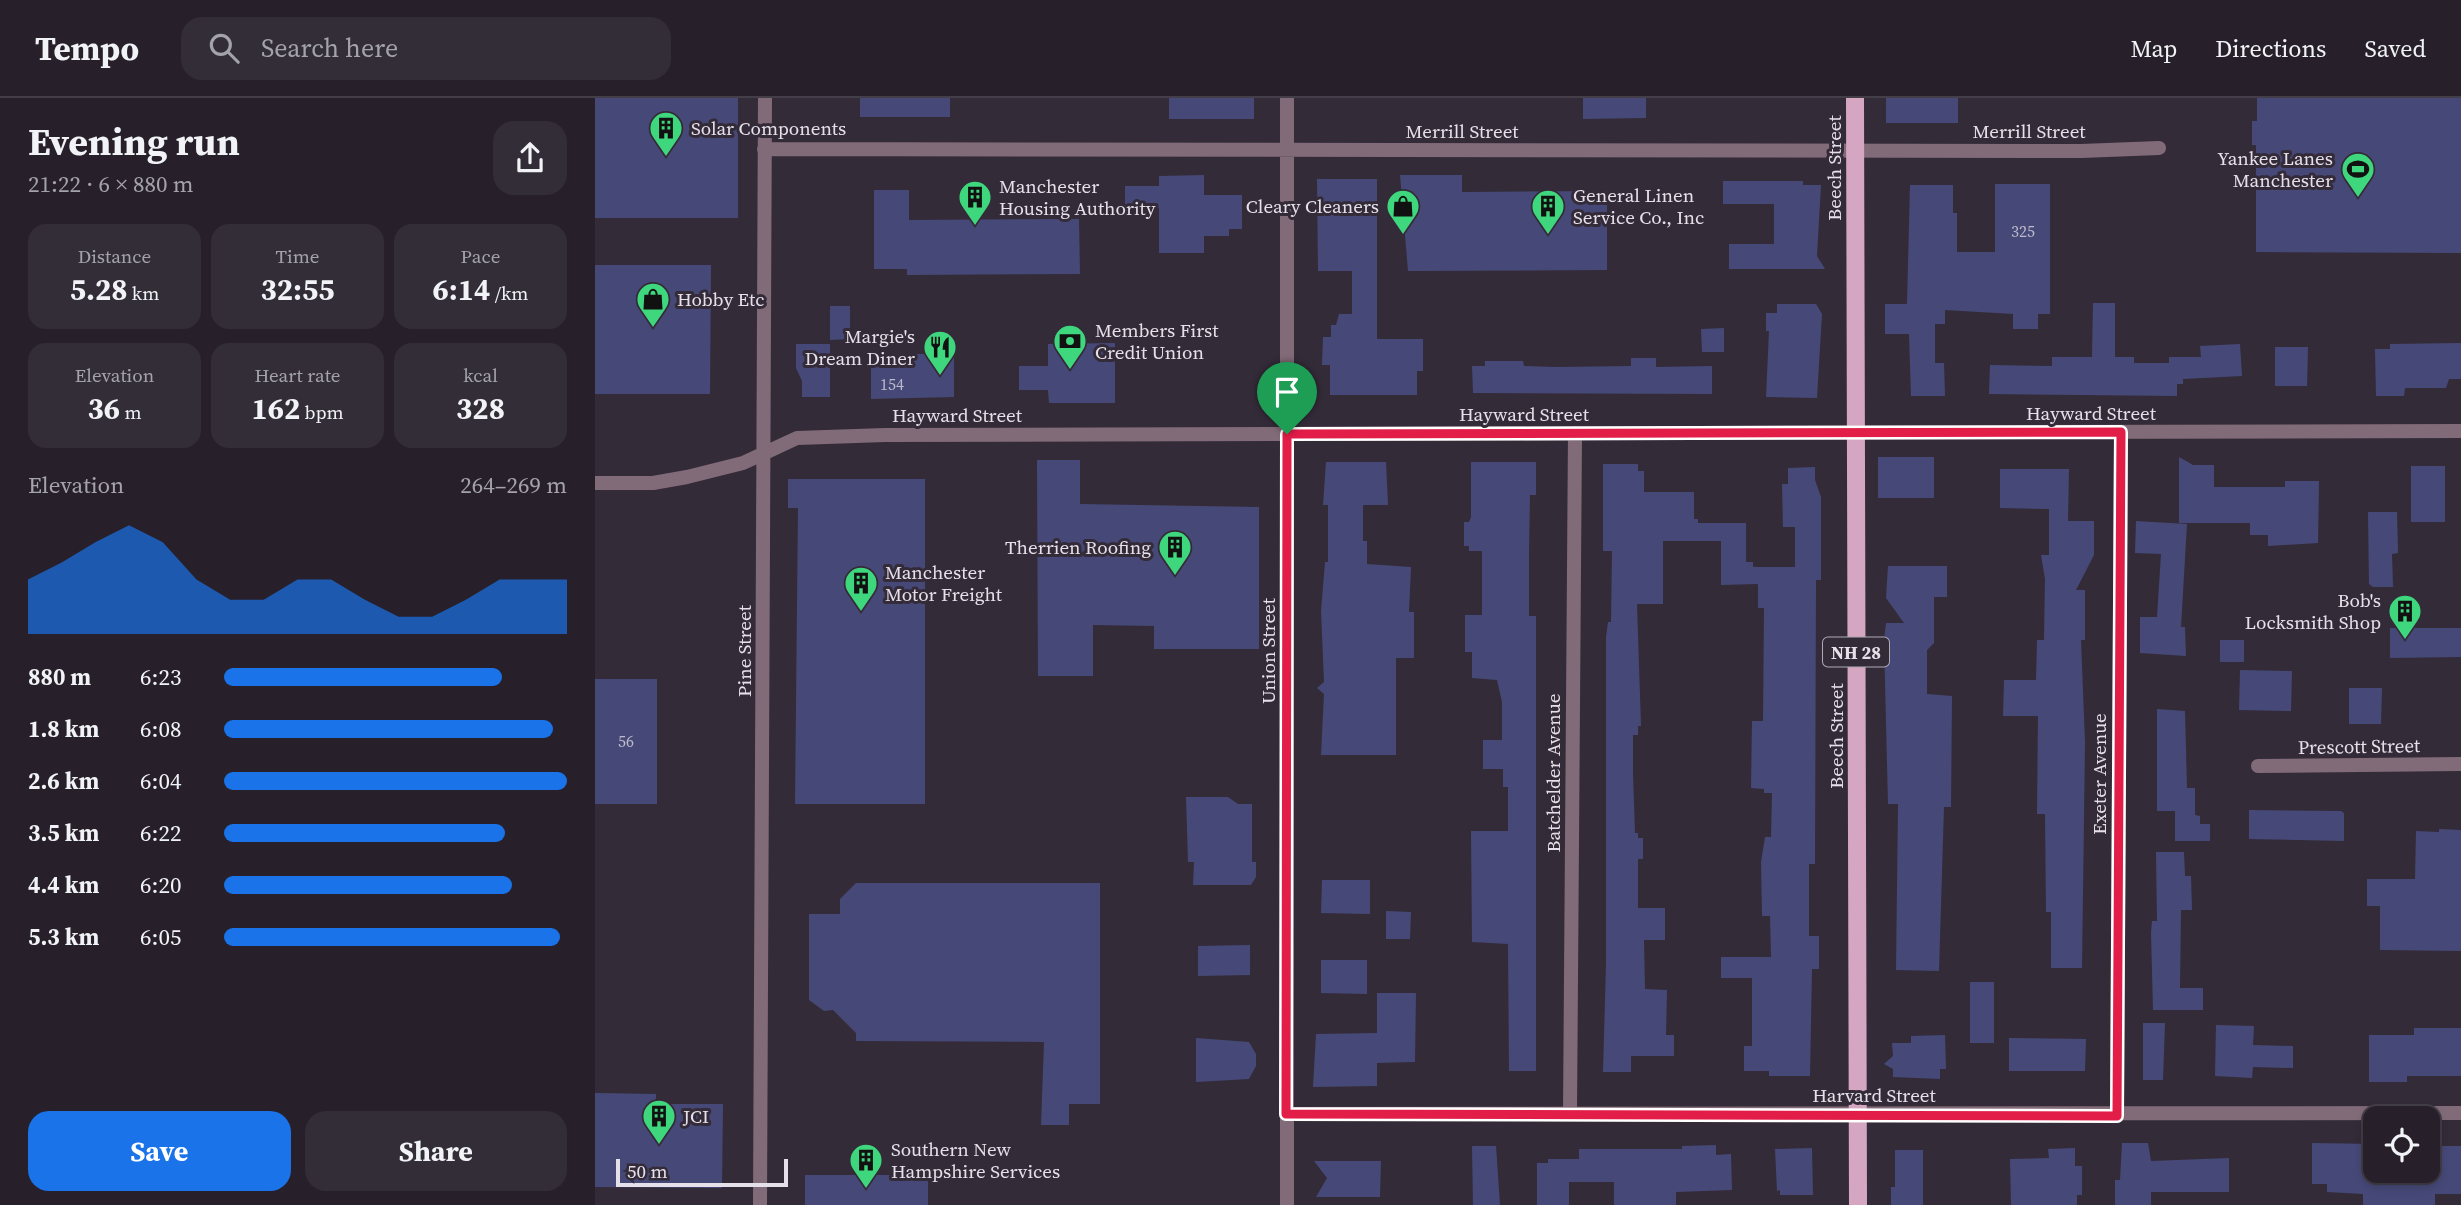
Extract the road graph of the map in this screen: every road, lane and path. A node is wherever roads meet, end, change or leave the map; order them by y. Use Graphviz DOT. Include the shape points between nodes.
graph roads {
  1 [pos="765,98"];
  2 [pos="1287,98"];
  3 [pos="1855,98"];
  4 [pos="2159,148"];
  5 [pos="764,149"];
  6 [pos="1855,150"];
  7 [pos="1287,151"];
  8 [pos="2461,431"];
  9 [pos="2121,432"];
  10 [pos="1575,433"];
  11 [pos="1855,433"];
  12 [pos="1287,434"];
  13 [pos="765,454"];
  14 [pos="595,483"];
  15 [pos="2461,764"];
  16 [pos="2258,766"];
  17 [pos="2461,1113"];
  18 [pos="1286,1114"];
  19 [pos="1570,1114"];
  20 [pos="1858,1114"];
  21 [pos="2117,1116"];
  22 [pos="760,1205"];
  23 [pos="1287,1205"];
  24 [pos="1858,1205"];
  1 -- 5 [label="street, Pine Street"];
  2 -- 7 [label="street, Union Street"];
  3 -- 6 [label="main road, Beech Street / NH 28"];
  4 -- 6 [label="street, Merrill Street"];
  5 -- 7 [label="street, Merrill Street"];
  5 -- 13 [label="street, Pine Street"];
  6 -- 7 [label="street, Merrill Street"];
  6 -- 11 [label="main road, Beech Street / NH 28"];
  7 -- 12 [label="street, Union Street"];
  8 -- 9 [label="street, Hayward Street"];
  9 -- 11 [label="street, Hayward Street"];
  9 -- 21 [label="street, Exeter Avenue"];
  10 -- 11 [label="street, Hayward Street"];
  10 -- 12 [label="street, Hayward Street"];
  10 -- 19 [label="street, Batchelder Avenue"];
  11 -- 20 [label="main road, Beech Street / NH 28"];
  12 -- 13 [label="street, Hayward Street" via="845,436 797,438"];
  12 -- 18 [label="street, Union Street"];
  13 -- 14 [label="street, Hayward Street" via="653,483"];
  13 -- 22 [label="street, Pine Street"];
  15 -- 16 [label="street, Prescott Street"];
  17 -- 21 [label="street, Harvard Street"];
  18 -- 19 [label="street, Harvard Street"];
  18 -- 23 [label="street, Union Street"];
  19 -- 20 [label="street, Harvard Street"];
  20 -- 21 [label="street, Harvard Street"];
  20 -- 24 [label="main road, Beech Street / NH 28"];
}
